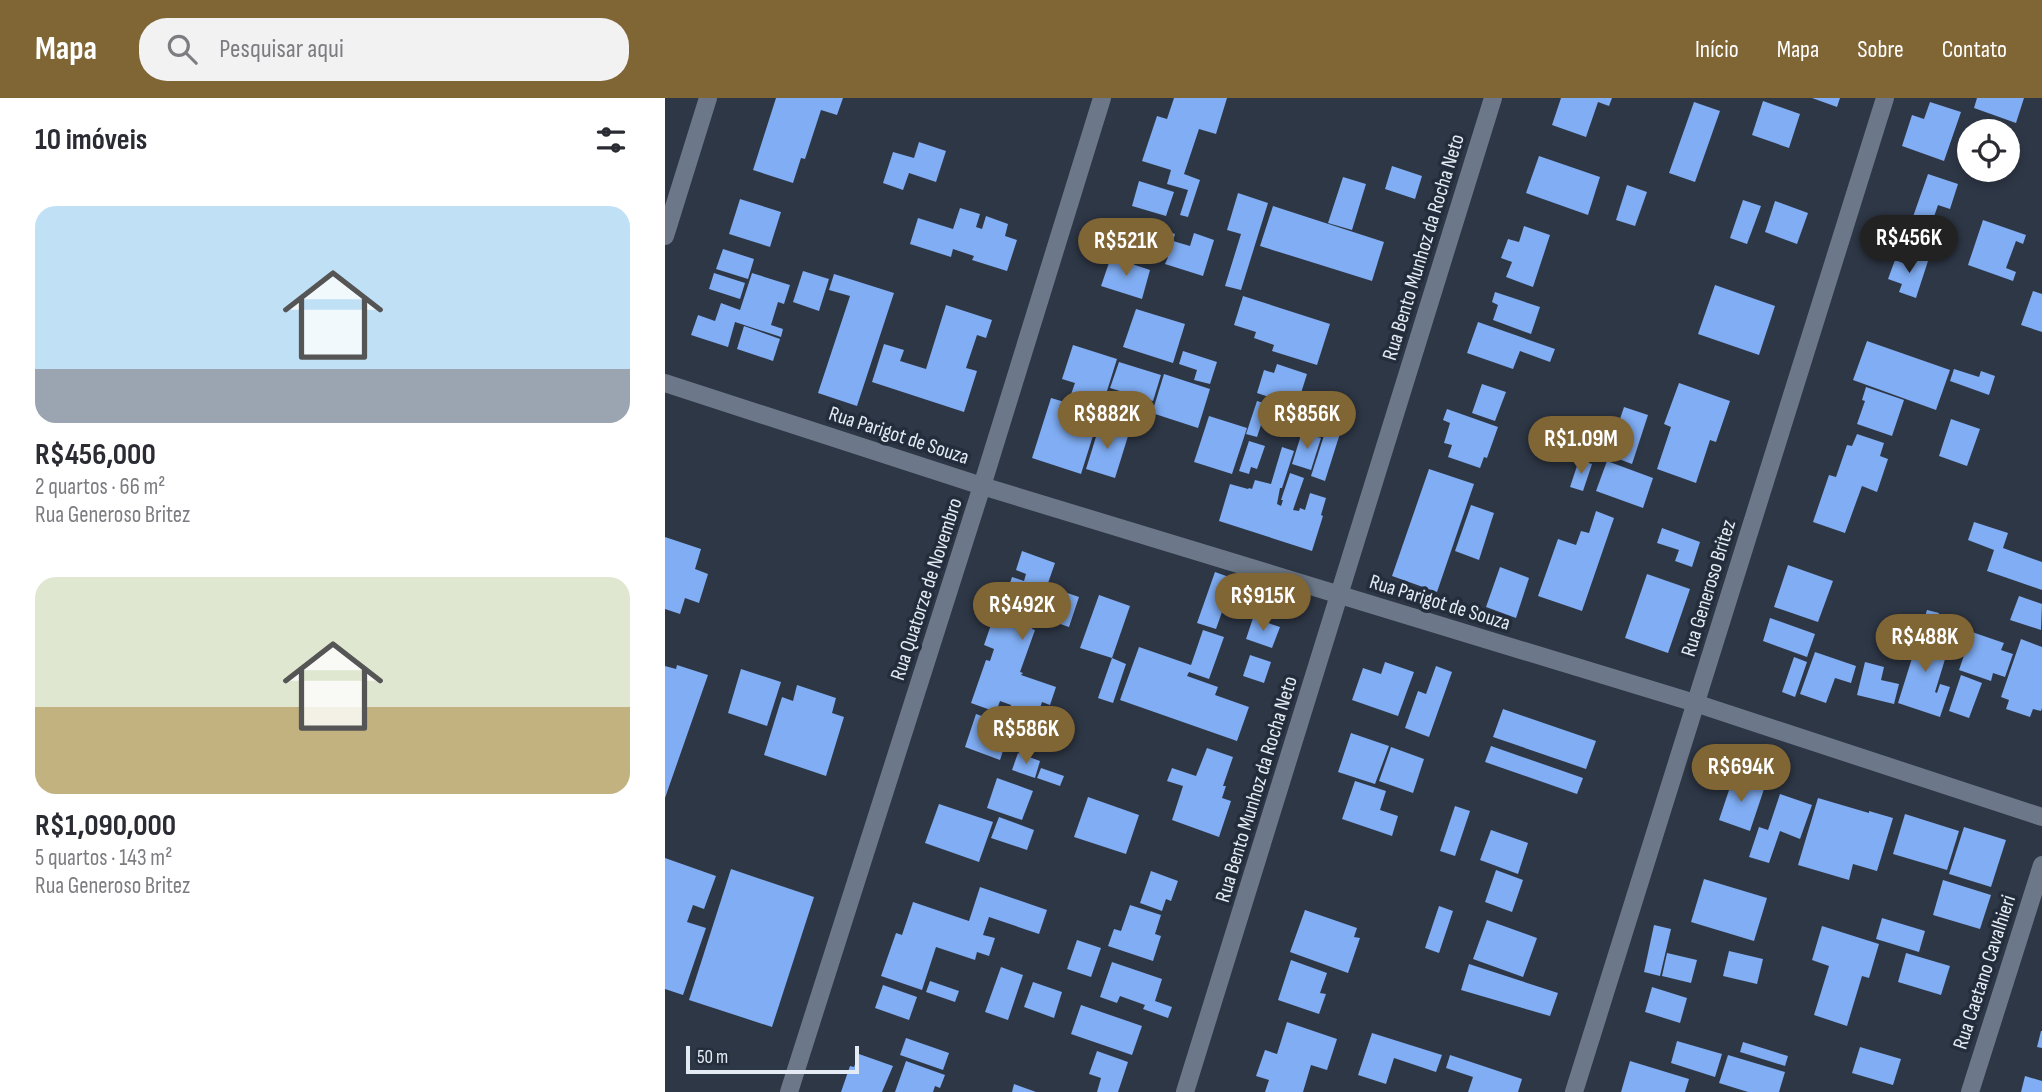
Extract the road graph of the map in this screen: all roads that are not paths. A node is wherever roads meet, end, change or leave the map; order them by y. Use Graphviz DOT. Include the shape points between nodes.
graph roads {
  1 [pos="708,98"];
  2 [pos="1102,98"];
  3 [pos="1493,98"];
  4 [pos="1885,98"];
  5 [pos="665,236"];
  6 [pos="665,383"];
  7 [pos="982,486"];
  8 [pos="1340,596"];
  9 [pos="1695,703"];
  10 [pos="2042,817"];
  11 [pos="2042,865"];
  12 [pos="789,1092"];
  13 [pos="1185,1092"];
  14 [pos="1574,1092"];
  15 [pos="1970,1092"];
  1 -- 5 [label="street"];
  2 -- 7 [label="street, Rua Quatorze de Novembro"];
  3 -- 8 [label="street, Rua Bento Munhoz da Rocha Neto"];
  4 -- 9 [label="street, Rua Generoso Britez"];
  6 -- 7 [label="street, Rua Parigot de Souza"];
  7 -- 8 [label="street, Rua Parigot de Souza"];
  7 -- 12 [label="street, Rua Quatorze de Novembro"];
  8 -- 9 [label="street, Rua Parigot de Souza"];
  8 -- 13 [label="street, Rua Bento Munhoz da Rocha Neto"];
  9 -- 10 [label="street, Rua Parigot de Souza"];
  9 -- 14 [label="street, Rua Generoso Britez"];
  11 -- 15 [label="street, Rua Caetano Cavalhieri"];
}
